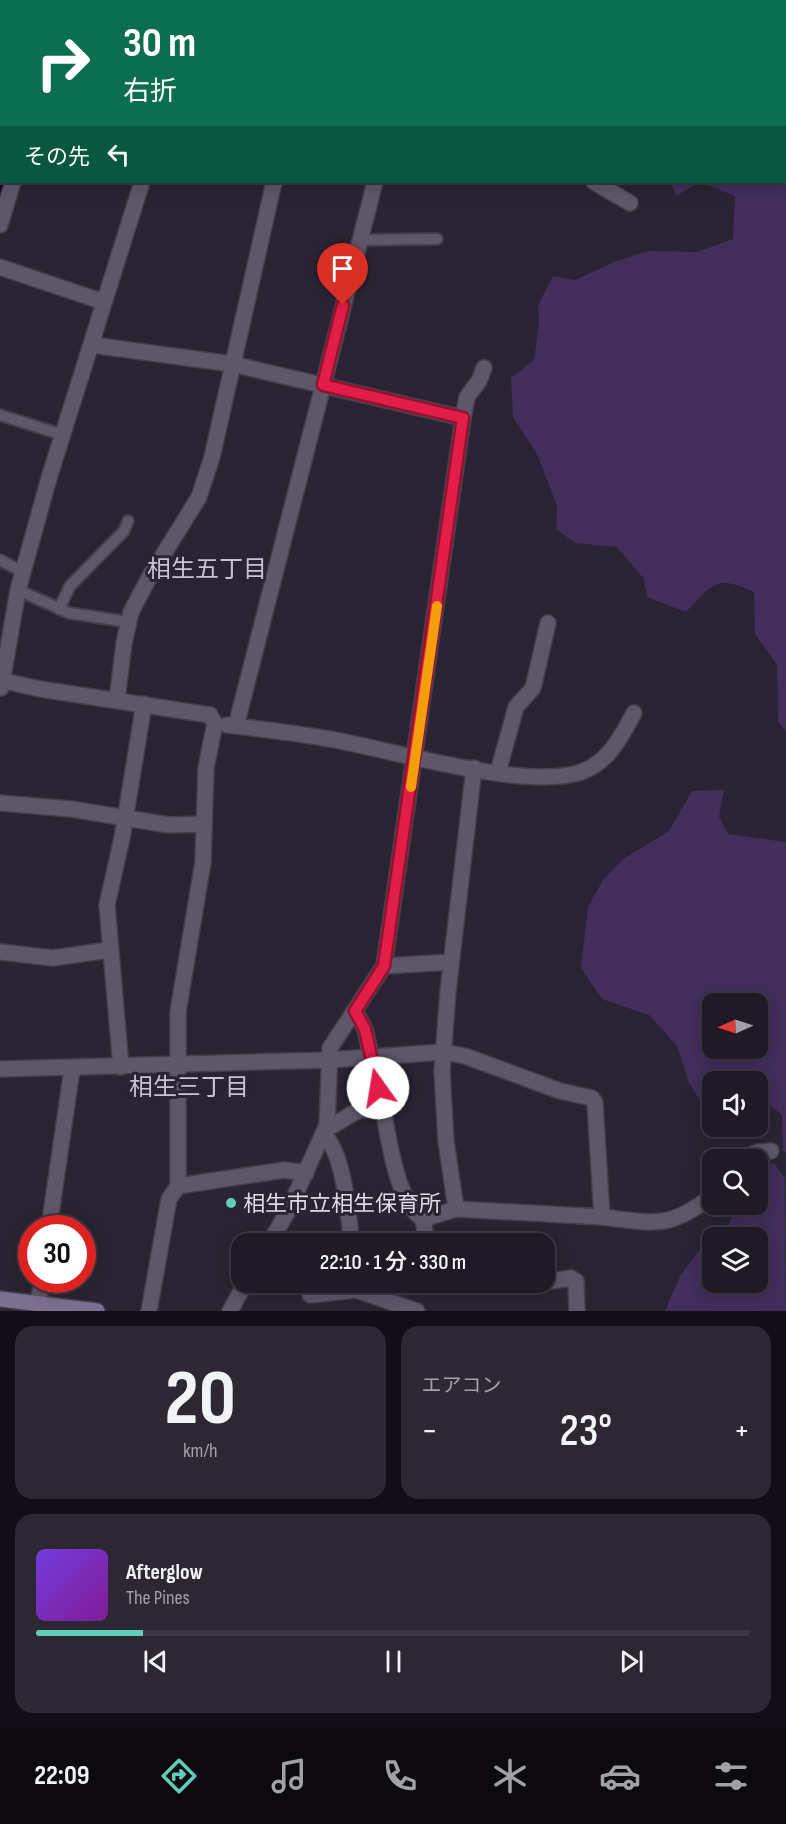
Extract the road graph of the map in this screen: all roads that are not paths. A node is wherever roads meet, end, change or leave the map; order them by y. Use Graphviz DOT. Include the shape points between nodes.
graph roads {
  1 [pos="13,183"];
  2 [pos="142,183"];
  3 [pos="274,183"];
  4 [pos="375,183"];
  5 [pos="596,183"];
  6 [pos="630,203"];
  7 [pos="0,222"];
  8 [pos="437,239"];
  9 [pos="360,240"];
  10 [pos="0,267"];
  11 [pos="104,302"];
  12 [pos="92,345"];
  13 [pos="232,364"];
  14 [pos="484,368"];
  15 [pos="323,385"];
  16 [pos="0,415"];
  17 [pos="463,418"];
  18 [pos="63,435"];
  19 [pos="128,521"];
  20 [pos="0,560"];
  21 [pos="23,572"];
  22 [pos="18,590"];
  23 [pos="59,609"];
  24 [pos="129,622"];
  25 [pos="548,623"];
  26 [pos="1,684"];
  27 [pos="117,700"];
  28 [pos="144,704"];
  29 [pos="634,713"];
  30 [pos="215,723"];
  31 [pos="236,726"];
  32 [pos="415,757"];
  33 [pos="474,768"];
  34 [pos="498,772"];
  35 [pos="0,803"];
  36 [pos="125,819"];
  37 [pos="204,824"];
  38 [pos="109,950"];
  39 [pos="0,952"];
  40 [pos="451,962"];
  41 [pos="384,966"];
  42 [pos="355,1011"];
  43 [pos="444,1052"];
  44 [pos="371,1057"];
  45 [pos="328,1060"];
  46 [pos="178,1065"];
  47 [pos="121,1067"];
  48 [pos="0,1069"];
  49 [pos="72,1069"];
  50 [pos="382,1104"];
  51 [pos="325,1129"];
  52 [pos="768,1151"];
  53 [pos="771,1151"];
  54 [pos="306,1173"];
  55 [pos="178,1186"];
  56 [pos="702,1204"];
  57 [pos="456,1209"];
  58 [pos="51,1215"];
  59 [pos="602,1217"];
  60 [pos="423,1219"];
  61 [pos="275,1233"];
  62 [pos="350,1233"];
  63 [pos="425,1233"];
  64 [pos="555,1280"];
  65 [pos="40,1293"];
  66 [pos="240,1293"];
  67 [pos="320,1293"];
  68 [pos="373,1293"];
  69 [pos="310,1295"];
  70 [pos="0,1299"];
  71 [pos="38,1304"];
  72 [pos="97,1311"];
  73 [pos="149,1311"];
  74 [pos="230,1311"];
  75 [pos="417,1311"];
  76 [pos="577,1311"];
  1 -- 7 [label="street"];
  2 -- 11 [label="street"];
  3 -- 13 [label="street"];
  4 -- 9 [label="street"];
  5 -- 6 [label="street"];
  8 -- 9 [label="lane"];
  9 -- 15 [label="street"];
  10 -- 11 [label="street"];
  11 -- 12 [label="street"];
  12 -- 13 [label="street"];
  12 -- 18 [label="street"];
  13 -- 15 [label="street"];
  13 -- 24 [label="street" via="199,497 150,576"];
  14 -- 17 [label="street" via="467,397"];
  15 -- 17 [label="street"];
  15 -- 31 [label="street"];
  16 -- 18 [label="lane"];
  17 -- 32 [label="street"];
  18 -- 21 [label="street"];
  19 -- 23 [label="lane" via="124,531 70,586"];
  20 -- 21 [label="lane"];
  21 -- 22 [label="street"];
  22 -- 23 [label="lane"];
  22 -- 26 [label="street"];
  23 -- 24 [label="lane"];
  24 -- 27 [label="street"];
  25 -- 34 [label="street" via="533,688 516,707"];
  26 -- 27 [label="street"];
  27 -- 28 [label="street"];
  28 -- 30 [label="street" via="210,715"];
  28 -- 36 [label="street"];
  29 -- 34 [label="street" via="608,755 580,772 551,778"];
  30 -- 31 [label="street"];
  30 -- 37 [label="street" via="206,768"];
  31 -- 32 [label="street" via="329,739"];
  32 -- 33 [label="street"];
  32 -- 41 [label="street"];
  33 -- 34 [label="street"];
  33 -- 40 [label="street"];
  35 -- 36 [label="street" via="71,809"];
  36 -- 37 [label="street" via="169,825"];
  36 -- 38 [label="street" via="107,905"];
  37 -- 46 [label="street" via="203,862 178,1012"];
  38 -- 39 [label="street" via="53,958"];
  38 -- 47 [label="street"];
  40 -- 41 [label="street"];
  40 -- 43 [label="street"];
  41 -- 42 [label="street"];
  42 -- 44 [label="street" via="362,1021"];
  42 -- 45 [label="street" via="330,1048"];
  43 -- 44 [label="street"];
  43 -- 57 [label="street" via="446,1141"];
  43 -- 59 [label="street" via="592,1098"];
  44 -- 45 [label="street"];
  44 -- 50 [label="street"];
  45 -- 46 [label="street"];
  45 -- 51 [label="street" via="329,1110"];
  46 -- 47 [label="street"];
  46 -- 55 [label="street"];
  47 -- 49 [label="street"];
  48 -- 49 [label="street"];
  49 -- 58 [label="street"];
  50 -- 51 [label="street" via="355,1112"];
  50 -- 60 [label="street" via="402,1189 416,1215"];
  51 -- 54 [label="street"];
  51 -- 62 [label="street" via="342,1173"];
  52 -- 53 [label="street"];
  54 -- 55 [label="street" via="284,1170"];
  54 -- 61 [label="street"];
  55 -- 73 [label="street" via="169,1199"];
  56 -- 59 [label="street" via="660,1224"];
  57 -- 59 [label="street"];
  57 -- 60 [label="street"];
  60 -- 63 [label="street"];
  64 -- 76 [label="street" via="576,1281"];
  65 -- 71 [label="street"];
  66 -- 74 [label="street"];
  67 -- 69 [label="street"];
  68 -- 75 [label="street"];
  70 -- 71 [label="street"];
  71 -- 72 [label="street"];
}
